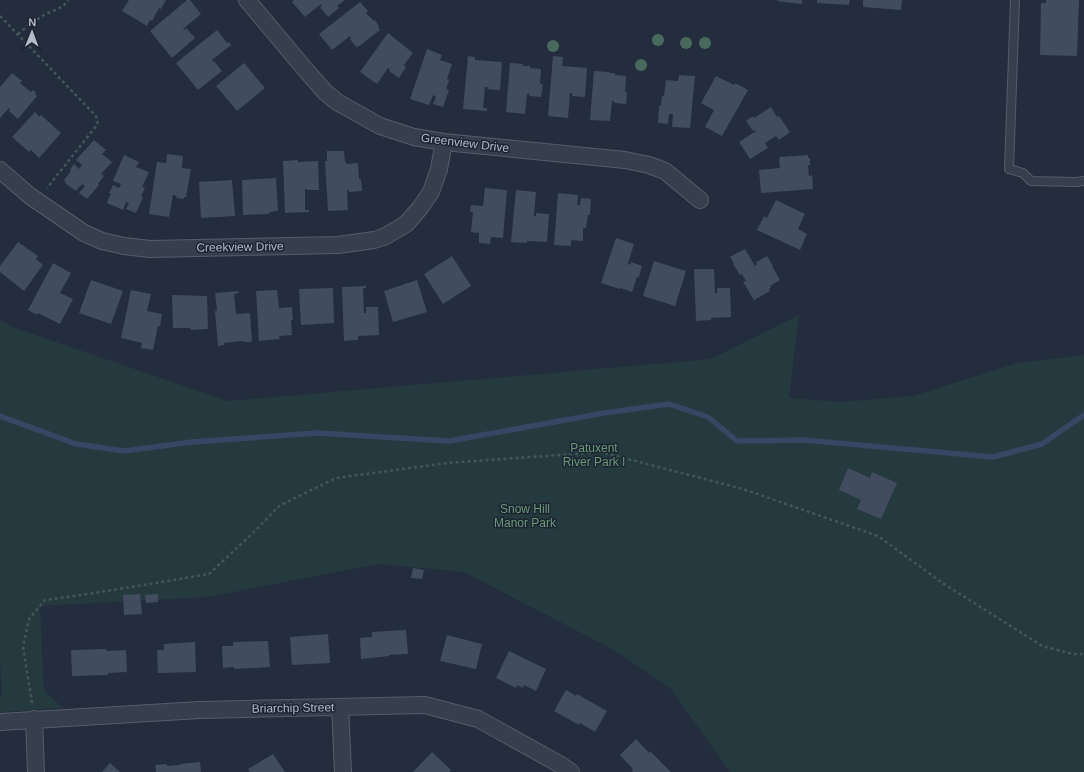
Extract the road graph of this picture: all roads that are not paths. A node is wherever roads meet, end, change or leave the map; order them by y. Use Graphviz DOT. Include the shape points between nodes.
graph roads {
  1 [pos="247,0"];
  2 [pos="1015,0"];
  3 [pos="444,142"];
  4 [pos="0,170"];
  5 [pos="1084,181"];
  6 [pos="700,200"];
  7 [pos="340,707"];
  8 [pos="34,719"];
  9 [pos="0,722"];
  10 [pos="36,772"];
  11 [pos="343,772"];
  12 [pos="571,772"];
  1 -- 3 [label="street, Greenview Drive" via="325,92 338,102 380,126 414,137"];
  2 -- 5 [label="lane" via="1009,169 1023,173 1031,181"];
  3 -- 4 [label="street, Creekview Drive" via="432,192 406,224 384,237 338,245 150,249 124,246 102,241 84,233 37,201"];
  3 -- 6 [label="street, Greenview Drive" via="643,164 665,171"];
  7 -- 8 [label="street, Briarchip Street" via="200,710"];
  7 -- 11 [label="street"];
  7 -- 12 [label="street, Briarchip Street" via="425,705 478,719"];
  8 -- 9 [label="street, Briarchip Street"];
  8 -- 10 [label="street"];
}
